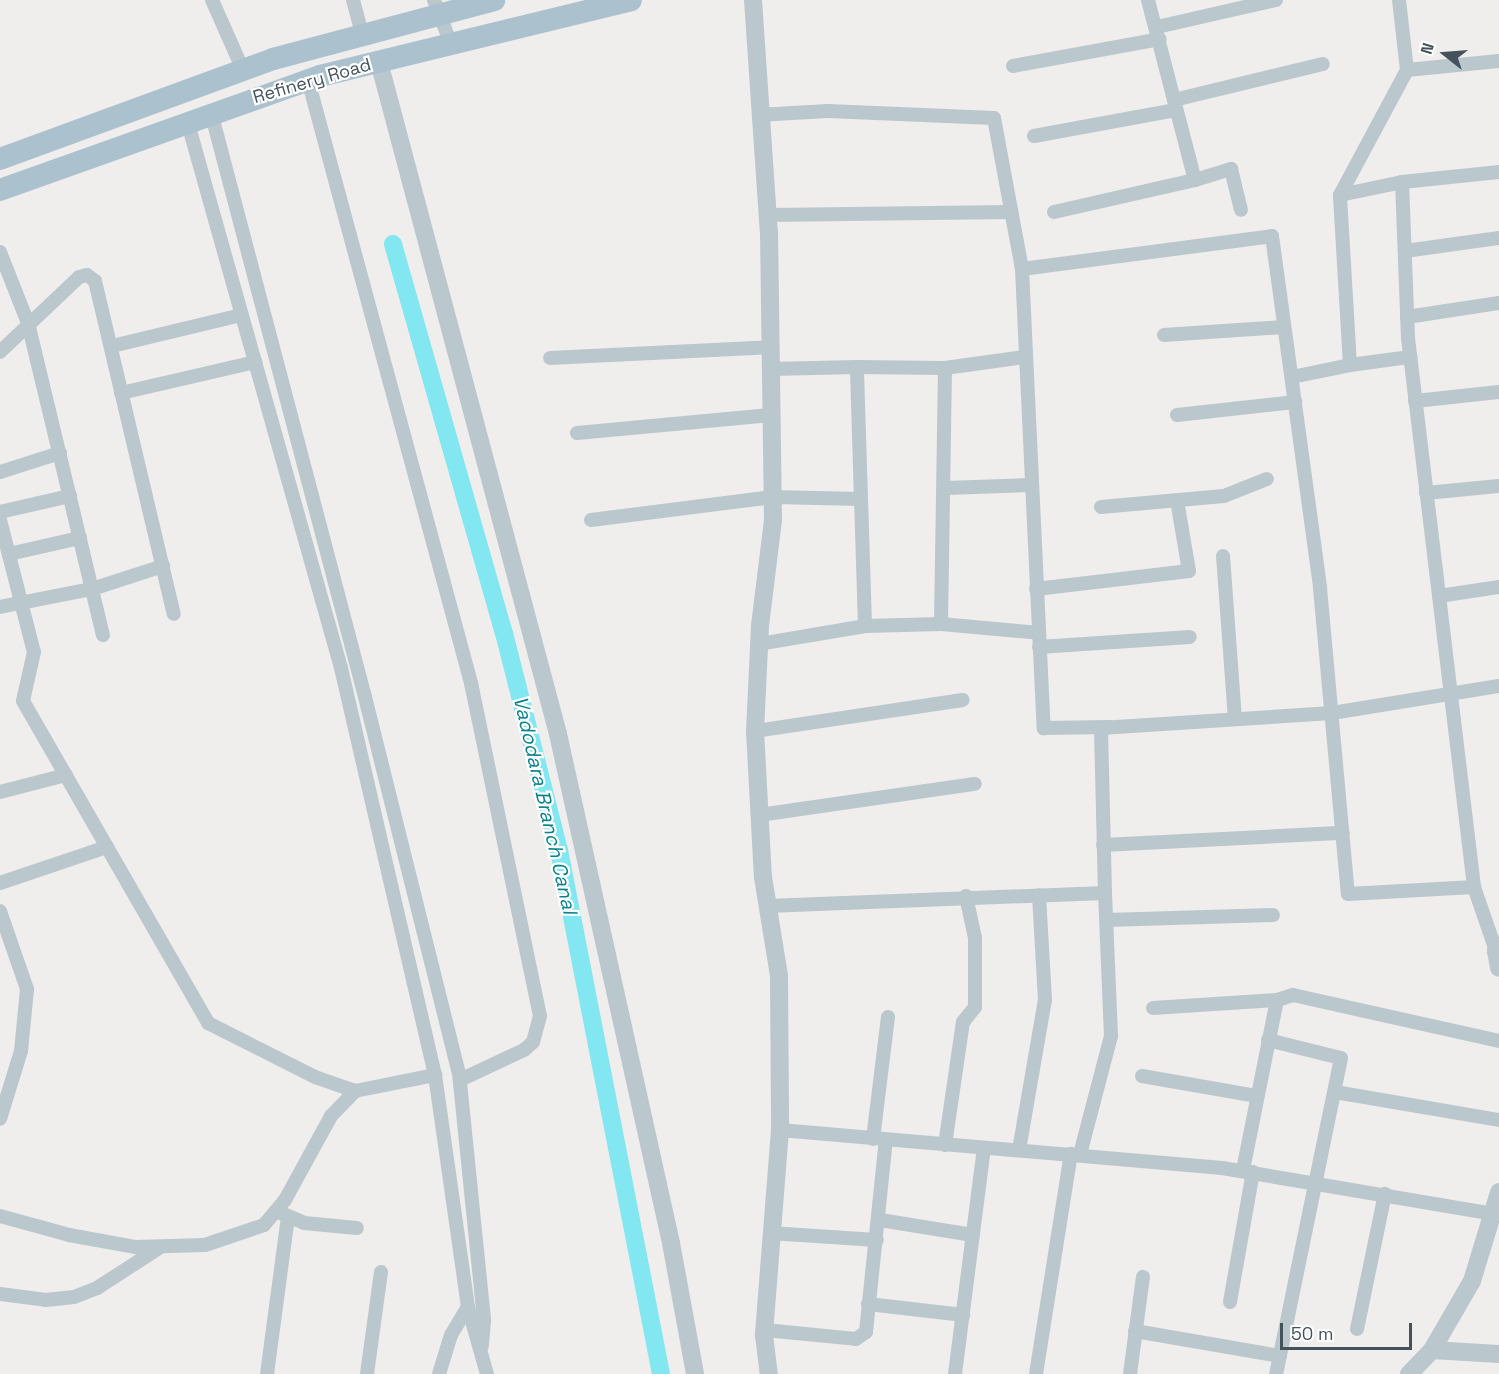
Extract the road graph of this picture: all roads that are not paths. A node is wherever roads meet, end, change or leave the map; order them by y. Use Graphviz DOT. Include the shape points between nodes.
graph roads {
  1 [pos="212,0"];
  2 [pos="353,0"];
  3 [pos="495,0"];
  4 [pos="631,0"];
  5 [pos="753,0"];
  6 [pos="1148,0"];
  7 [pos="1276,0"];
  8 [pos="1398,0"];
  9 [pos="436,6"];
  10 [pos="1159,33"];
  11 [pos="362,34"];
  12 [pos="451,44"];
  13 [pos="1499,61"];
  14 [pos="379,62"];
  15 [pos="1323,64"];
  16 [pos="1013,66"];
  17 [pos="251,67"];
  18 [pos="1407,70"];
  19 [pos="308,80"];
  20 [pos="268,92"];
  21 [pos="1175,105"];
  22 [pos="211,112"];
  23 [pos="759,115"];
  24 [pos="187,120"];
  25 [pos="1034,136"];
  26 [pos="0,159"];
  27 [pos="1499,172"];
  28 [pos="1195,180"];
  29 [pos="1402,182"];
  30 [pos="0,190"];
  31 [pos="1340,195"];
  32 [pos="1241,210"];
  33 [pos="1011,212"];
  34 [pos="1054,212"];
  35 [pos="768,215"];
  36 [pos="1499,238"];
  37 [pos="1405,251"];
  38 [pos="0,252"];
  39 [pos="1022,269"];
  40 [pos="1499,303"];
  41 [pos="241,315"];
  42 [pos="1407,317"];
  43 [pos="28,323"];
  44 [pos="1284,327"];
  45 [pos="1164,335"];
  46 [pos="112,346"];
  47 [pos="771,346"];
  48 [pos="0,352"];
  49 [pos="550,357"];
  50 [pos="1024,357"];
  51 [pos="1410,357"];
  52 [pos="255,362"];
  53 [pos="1350,365"];
  54 [pos="857,367"];
  55 [pos="945,368"];
  56 [pos="771,369"];
  57 [pos="1292,377"];
  58 [pos="1499,392"];
  59 [pos="121,393"];
  60 [pos="1415,401"];
  61 [pos="1295,402"];
  62 [pos="771,415"];
  63 [pos="1177,415"];
  64 [pos="577,433"];
  65 [pos="60,453"];
  66 [pos="0,472"];
  67 [pos="1266,479"];
  68 [pos="1030,485"];
  69 [pos="1499,486"];
  70 [pos="946,488"];
  71 [pos="1426,493"];
  72 [pos="70,496"];
  73 [pos="772,497"];
  74 [pos="860,499"];
  75 [pos="1178,500"];
  76 [pos="1101,507"];
  77 [pos="0,512"];
  78 [pos="0,520"];
  79 [pos="591,520"];
  80 [pos="80,538"];
  81 [pos="5,548"];
  82 [pos="1223,556"];
  83 [pos="163,566"];
  84 [pos="1499,587"];
  85 [pos="92,589"];
  86 [pos="1036,589"];
  87 [pos="1439,596"];
  88 [pos="21,602"];
  89 [pos="0,607"];
  90 [pos="174,614"];
  91 [pos="941,624"];
  92 [pos="865,626"];
  93 [pos="103,635"];
  94 [pos="1190,637"];
  95 [pos="1039,640"];
  96 [pos="759,644"];
  97 [pos="1499,686"];
  98 [pos="1450,692"];
  99 [pos="963,700"];
  100 [pos="1332,713"];
  101 [pos="1235,719"];
  102 [pos="1114,727"];
  103 [pos="754,731"];
  104 [pos="66,775"];
  105 [pos="975,784"];
  106 [pos="0,792"];
  107 [pos="759,815"];
  108 [pos="1342,833"];
  109 [pos="1104,845"];
  110 [pos="106,846"];
  111 [pos="0,883"];
  112 [pos="1474,887"];
  113 [pos="1105,893"];
  114 [pos="1039,895"];
  115 [pos="966,896"];
  116 [pos="767,906"];
  117 [pos="0,910"];
  118 [pos="1273,915"];
  119 [pos="1107,920"];
  120 [pos="1498,955"];
  121 [pos="1276,1000"];
  122 [pos="1153,1008"];
  123 [pos="888,1017"];
  124 [pos="1268,1040"];
  125 [pos="1499,1041"];
  126 [pos="435,1076"];
  127 [pos="1143,1076"];
  128 [pos="460,1080"];
  129 [pos="355,1091"];
  130 [pos="1335,1092"];
  131 [pos="1257,1096"];
  132 [pos="0,1119"];
  133 [pos="1499,1120"];
  134 [pos="780,1130"];
  135 [pos="879,1139"];
  136 [pos="945,1145"];
  137 [pos="984,1148"];
  138 [pos="1019,1150"];
  139 [pos="1075,1154"];
  140 [pos="1248,1171"];
  141 [pos="1318,1182"];
  142 [pos="1499,1192"];
  143 [pos="1384,1194"];
  144 [pos="282,1214"];
  145 [pos="1496,1215"];
  146 [pos="0,1216"];
  147 [pos="880,1220"];
  148 [pos="357,1228"];
  149 [pos="770,1233"];
  150 [pos="973,1235"];
  151 [pos="877,1240"];
  152 [pos="161,1246"];
  153 [pos="381,1272"];
  154 [pos="1143,1277"];
  155 [pos="0,1293"];
  156 [pos="1230,1302"];
  157 [pos="868,1304"];
  158 [pos="468,1306"];
  159 [pos="963,1315"];
  160 [pos="1357,1329"];
  161 [pos="765,1330"];
  162 [pos="1135,1331"];
  163 [pos="482,1348"];
  164 [pos="1432,1350"];
  165 [pos="1499,1354"];
  166 [pos="1280,1356"];
  167 [pos="267,1374"];
  168 [pos="367,1374"];
  169 [pos="439,1374"];
  170 [pos="486,1374"];
  171 [pos="695,1374"];
  172 [pos="769,1374"];
  173 [pos="955,1374"];
  174 [pos="1036,1374"];
  175 [pos="1130,1374"];
  176 [pos="1276,1374"];
  177 [pos="1409,1374"];
  1 -- 17 [label="street"];
  2 -- 11 [label="street"];
  3 -- 9 [label="main road, Refinery Road"];
  4 -- 12 [label="main road, Refinery Road"];
  5 -- 23 [label="street"];
  6 -- 10 [label="street"];
  7 -- 10 [label="street"];
  8 -- 18 [label="street"];
  9 -- 11 [label="main road, Refinery Road"];
  9 -- 12 [label="street"];
  10 -- 16 [label="street"];
  10 -- 21 [label="street"];
  11 -- 17 [label="main road, Refinery Road"];
  12 -- 14 [label="main road, Refinery Road"];
  13 -- 18 [label="street"];
  14 -- 19 [label="main road, Refinery Road"];
  14 -- 171 [label="street" via="558,734 669,1232"];
  15 -- 21 [label="street"];
  17 -- 20 [label="main road"];
  17 -- 26 [label="main road, Refinery Road"];
  18 -- 31 [label="street"];
  19 -- 20 [label="main road, Refinery Road"];
  19 -- 128 [label="street" via="471,683 540,1016 533,1042 524,1050"];
  20 -- 22 [label="main road, Refinery Road"];
  21 -- 25 [label="street"];
  21 -- 28 [label="street"];
  22 -- 24 [label="main road, Refinery Road"];
  22 -- 128 [label="street" via="366,697"];
  23 -- 33 [label="street" via="828,111 994,118"];
  23 -- 35 [label="street"];
  24 -- 30 [label="main road, Refinery Road"];
  24 -- 41 [label="street"];
  27 -- 29 [label="street"];
  28 -- 32 [label="street" via="1231,169"];
  28 -- 34 [label="street"];
  29 -- 31 [label="street"];
  29 -- 37 [label="street"];
  31 -- 53 [label="street"];
  33 -- 35 [label="street"];
  33 -- 39 [label="street"];
  35 -- 47 [label="street"];
  36 -- 37 [label="street"];
  37 -- 42 [label="street"];
  38 -- 43 [label="street"];
  39 -- 44 [label="street" via="1272,236"];
  39 -- 50 [label="street"];
  40 -- 42 [label="street"];
  41 -- 46 [label="street"];
  41 -- 52 [label="street"];
  42 -- 51 [label="street"];
  43 -- 46 [label="street" via="79,277 87,275 95,281"];
  43 -- 48 [label="street"];
  43 -- 65 [label="street"];
  44 -- 45 [label="street"];
  44 -- 57 [label="street"];
  46 -- 59 [label="street"];
  47 -- 49 [label="street"];
  47 -- 56 [label="street"];
  50 -- 55 [label="street"];
  50 -- 68 [label="street"];
  51 -- 53 [label="street"];
  51 -- 60 [label="street"];
  52 -- 59 [label="street"];
  52 -- 126 [label="street" via="341,668"];
  53 -- 57 [label="street"];
  54 -- 55 [label="street"];
  54 -- 56 [label="street"];
  54 -- 74 [label="street"];
  55 -- 70 [label="street"];
  56 -- 62 [label="street"];
  57 -- 61 [label="street"];
  58 -- 60 [label="street"];
  59 -- 83 [label="street"];
  60 -- 71 [label="street"];
  61 -- 63 [label="street"];
  61 -- 100 [label="street"];
  62 -- 64 [label="street"];
  62 -- 73 [label="street"];
  65 -- 66 [label="street"];
  65 -- 72 [label="street"];
  67 -- 75 [label="street" via="1232,495"];
  68 -- 70 [label="street"];
  68 -- 86 [label="street"];
  69 -- 71 [label="street"];
  70 -- 91 [label="street"];
  71 -- 87 [label="street"];
  72 -- 77 [label="street"];
  72 -- 80 [label="street"];
  73 -- 74 [label="street"];
  73 -- 79 [label="street"];
  73 -- 96 [label="street"];
  74 -- 92 [label="street"];
  75 -- 76 [label="street"];
  75 -- 86 [label="street" via="1189,571"];
  78 -- 81 [label="street"];
  80 -- 81 [label="street"];
  80 -- 85 [label="street"];
  81 -- 88 [label="street"];
  82 -- 101 [label="street"];
  83 -- 85 [label="street"];
  83 -- 90 [label="street"];
  84 -- 87 [label="street"];
  85 -- 88 [label="street"];
  85 -- 93 [label="street"];
  86 -- 95 [label="street"];
  87 -- 98 [label="street"];
  88 -- 89 [label="street"];
  88 -- 104 [label="street" via="34,652 23,701"];
  91 -- 92 [label="street"];
  91 -- 95 [label="street"];
  92 -- 96 [label="street"];
  94 -- 95 [label="street"];
  95 -- 102 [label="street" via="1044,728"];
  96 -- 103 [label="street"];
  97 -- 98 [label="street"];
  98 -- 100 [label="street"];
  98 -- 112 [label="street"];
  99 -- 103 [label="street"];
  100 -- 101 [label="street"];
  100 -- 108 [label="street"];
  101 -- 102 [label="street"];
  102 -- 109 [label="street" via="1101,728"];
  103 -- 107 [label="street"];
  104 -- 106 [label="street"];
  104 -- 110 [label="street"];
  105 -- 107 [label="street"];
  107 -- 116 [label="street"];
  108 -- 109 [label="street"];
  108 -- 112 [label="street" via="1348,894"];
  109 -- 113 [label="street"];
  110 -- 111 [label="street"];
  110 -- 129 [label="street" via="208,1023 315,1077"];
  112 -- 120 [label="street"];
  113 -- 114 [label="street"];
  113 -- 119 [label="street"];
  114 -- 115 [label="street"];
  114 -- 138 [label="street" via="1045,1000"];
  115 -- 116 [label="street"];
  115 -- 136 [label="street" via="975,938 975,1007 963,1022"];
  116 -- 134 [label="street" via="779,976"];
  117 -- 132 [label="street" via="27,989 21,1051"];
  118 -- 119 [label="street"];
  119 -- 139 [label="street" via="1111,1036"];
  121 -- 122 [label="street"];
  121 -- 124 [label="street"];
  121 -- 125 [label="street" via="1293,995"];
  123 -- 135 [label="street"];
  124 -- 130 [label="street" via="1341,1059"];
  124 -- 131 [label="street"];
  126 -- 129 [label="street"];
  126 -- 158 [label="street"];
  127 -- 131 [label="street"];
  128 -- 163 [label="street" via="484,1321"];
  129 -- 144 [label="street" via="331,1116"];
  130 -- 133 [label="street"];
  130 -- 141 [label="street"];
  131 -- 140 [label="street"];
  134 -- 135 [label="street"];
  134 -- 149 [label="street"];
  135 -- 136 [label="street"];
  135 -- 147 [label="street"];
  136 -- 137 [label="street"];
  137 -- 138 [label="street"];
  137 -- 150 [label="street"];
  138 -- 139 [label="street"];
  139 -- 140 [label="street"];
  139 -- 174 [label="street"];
  140 -- 141 [label="street"];
  140 -- 156 [label="street"];
  141 -- 143 [label="street"];
  141 -- 166 [label="street"];
  142 -- 145 [label="street"];
  143 -- 145 [label="street"];
  143 -- 160 [label="street"];
  144 -- 148 [label="street" via="316,1225"];
  144 -- 152 [label="street" via="264,1225 205,1245"];
  144 -- 167 [label="street"];
  145 -- 164 [label="street" via="1472,1281"];
  146 -- 152 [label="street" via="69,1235 136,1247"];
  147 -- 150 [label="street"];
  147 -- 151 [label="street"];
  149 -- 151 [label="street"];
  149 -- 161 [label="street"];
  150 -- 159 [label="street"];
  151 -- 157 [label="street"];
  152 -- 155 [label="street" via="97,1288 74,1297 46,1300"];
  153 -- 168 [label="street"];
  154 -- 162 [label="street"];
  157 -- 159 [label="street"];
  157 -- 161 [label="street" via="866,1332 861,1338"];
  158 -- 163 [label="street"];
  158 -- 169 [label="street" via="451,1335"];
  159 -- 173 [label="street"];
  161 -- 172 [label="street"];
  162 -- 166 [label="street"];
  162 -- 175 [label="street"];
  163 -- 170 [label="street"];
  164 -- 165 [label="street"];
  164 -- 177 [label="street"];
  166 -- 176 [label="street"];
}
